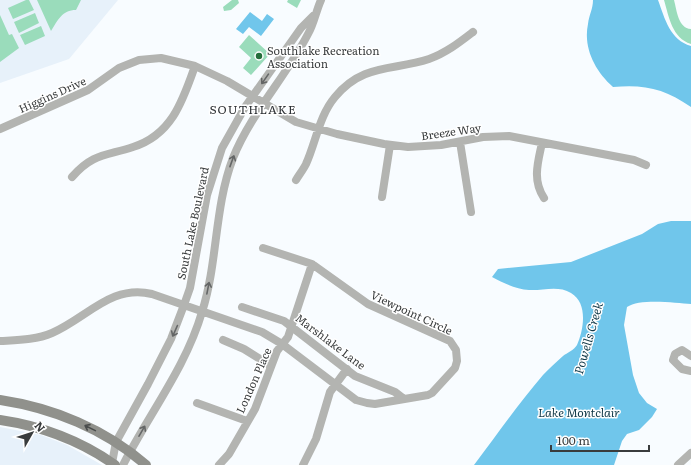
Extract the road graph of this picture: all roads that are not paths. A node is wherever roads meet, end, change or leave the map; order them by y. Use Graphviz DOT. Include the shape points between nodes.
graph roads {
  1 [pos="321,0"];
  2 [pos="314,15"];
  3 [pos="473,32"];
  4 [pos="195,66"];
  5 [pos="253,96"];
  6 [pos="264,104"];
  7 [pos="0,129"];
  8 [pos="318,130"];
  9 [pos="460,142"];
  10 [pos="542,143"];
  11 [pos="390,145"];
  12 [pos="646,164"];
  13 [pos="72,177"];
  14 [pos="296,180"];
  15 [pos="382,197"];
  16 [pos="544,198"];
  17 [pos="472,212"];
  18 [pos="263,248"];
  19 [pos="312,264"];
  20 [pos="184,305"];
  21 [pos="242,307"];
  22 [pos="203,311"];
  23 [pos="292,326"];
  24 [pos="223,340"];
  25 [pos="0,341"];
  26 [pos="282,344"];
  27 [pos="691,356"];
  28 [pos="271,366"];
  29 [pos="347,369"];
  30 [pos="691,371"];
  31 [pos="335,384"];
  32 [pos="0,400"];
  33 [pos="404,400"];
  34 [pos="197,402"];
  35 [pos="0,420"];
  36 [pos="247,421"];
  37 [pos="116,442"];
  38 [pos="130,452"];
  39 [pos="691,453"];
  40 [pos="113,464"];
  41 [pos="123,465"];
  42 [pos="146,465"];
  43 [pos="219,465"];
  44 [pos="304,465"];
  45 [pos="678,465"];
  1 -- 2 [label="street"];
  2 -- 5 [label="street, South Lake Boulevard, one-way" via="301,28"];
  2 -- 6 [label="street" via="309,33"];
  3 -- 8 [label="street" via="443,53 373,70 352,82 329,104"];
  4 -- 5 [label="street, Higgins Drive"];
  4 -- 7 [label="street, Higgins Drive" via="161,58 134,62 118,68 88,90"];
  4 -- 13 [label="street" via="181,105 161,131 142,144 99,156 80,168"];
  5 -- 6 [label="street, Higgins Drive"];
  5 -- 20 [label="street, South Lake Boulevard" via="222,148 211,179 190,288"];
  6 -- 8 [label="street, Breeze Way" via="296,122"];
  22 -- 6 [label="street, one-way" via="226,179 237,151"];
  8 -- 11 [label="street, Breeze Way"];
  8 -- 14 [label="street" via="306,165"];
  9 -- 10 [label="street, Breeze Way" via="496,136"];
  9 -- 11 [label="street, Breeze Way" via="424,147"];
  9 -- 17 [label="street"];
  10 -- 12 [label="street, Breeze Way"];
  10 -- 16 [label="street" via="536,176 537,185"];
  11 -- 15 [label="street"];
  18 -- 19 [label="street, Viewpoint Circle"];
  19 -- 23 [label="street"];
  19 -- 33 [label="street, Viewpoint Circle" via="368,304 454,345 458,356 455,368 428,396"];
  20 -- 22 [label="street, Viewpoint Circle"];
  20 -- 25 [label="street, Viewpoint Circle" via="143,292 126,292 110,298 51,334"];
  20 -- 37 [label="street, South Lake Boulevard, one-way" via="171,340"];
  21 -- 23 [label="street, Marshlake Lane" via="284,320"];
  22 -- 26 [label="street, Viewpoint Circle" via="251,327"];
  38 -- 22 [label="street, one-way" via="183,359"];
  23 -- 26 [label="street"];
  23 -- 29 [label="street, Marshlake Lane"];
  24 -- 28 [label="street" via="244,349"];
  26 -- 28 [label="street, London Place"];
  26 -- 31 [label="street, Viewpoint Circle"];
  27 -- 30 [label="street" via="682,350 674,354 673,360 682,369"];
  28 -- 36 [label="street, London Place" via="255,409"];
  29 -- 31 [label="street"];
  29 -- 33 [label="street, Marshlake Lane" via="355,376 395,392"];
  31 -- 33 [label="street, Viewpoint Circle" via="356,400 367,404"];
  31 -- 44 [label="street" via="327,400 315,443"];
  37 -- 32 [label="street, one-way" via="60,415"];
  34 -- 36 [label="street"];
  35 -- 40 [label="street" via="33,426 52,433 75,442"];
  36 -- 43 [label="street, London Place" via="229,454"];
  37 -- 38 [label="street"];
  37 -- 40 [label="street, South Lake Boulevard"];
  38 -- 41 [label="street"];
  38 -- 42 [label="street"];
  39 -- 45 [label="street"];
}
